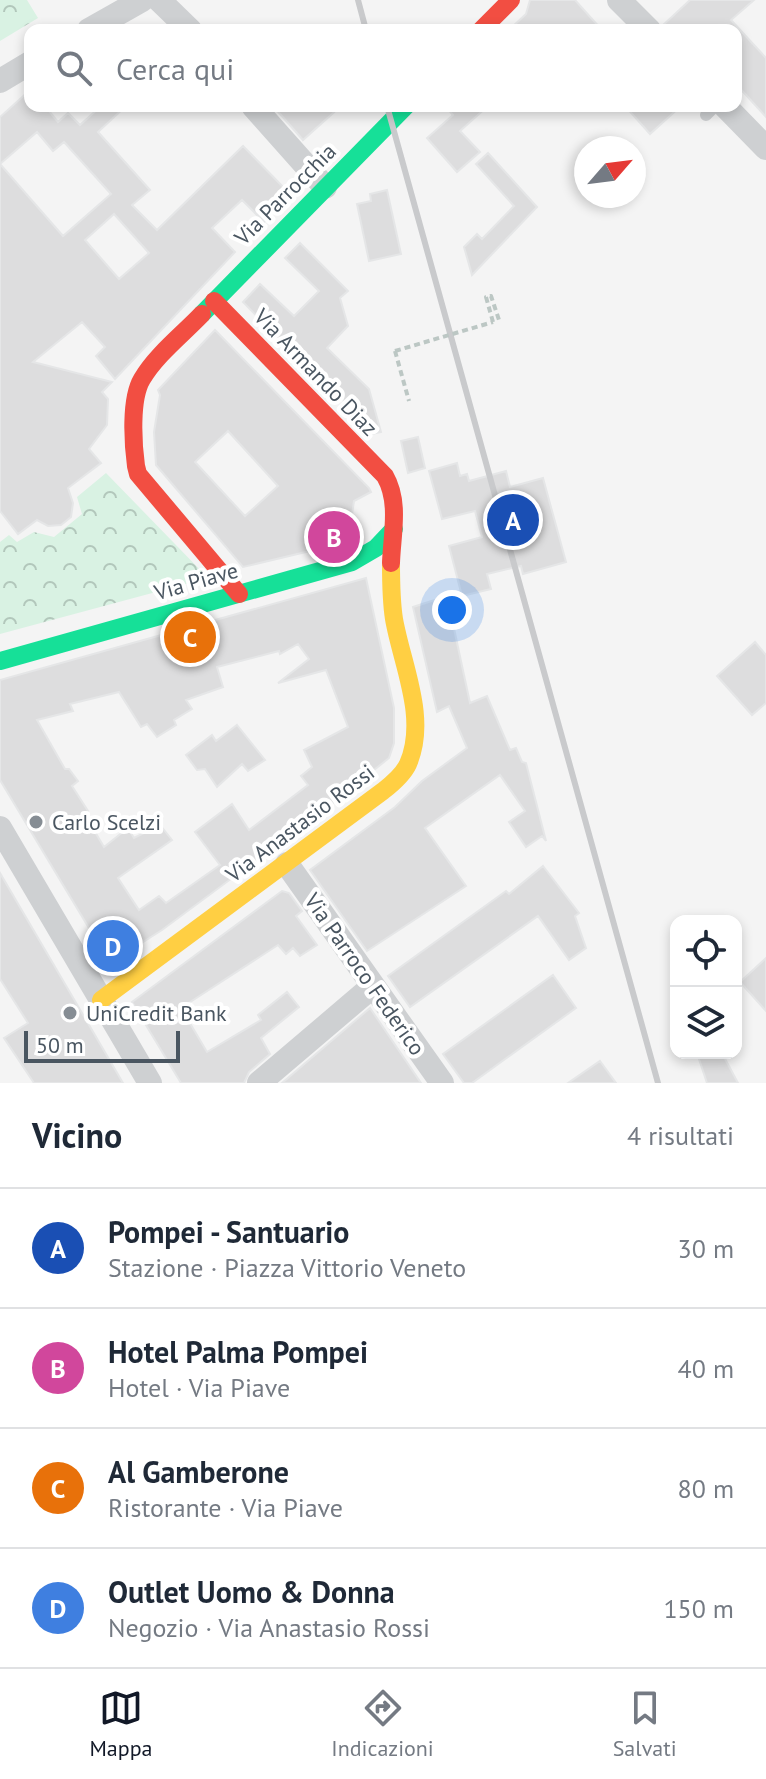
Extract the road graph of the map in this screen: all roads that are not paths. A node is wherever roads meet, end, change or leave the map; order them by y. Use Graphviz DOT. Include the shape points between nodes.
graph roads {
  1 [pos="142,0"];
  2 [pos="159,0"];
  3 [pos="511,0"];
  4 [pos="619,0"];
  5 [pos="100,24"];
  6 [pos="184,24"];
  7 [pos="487,24"];
  8 [pos="643,24"];
  9 [pos="24,67"];
  10 [pos="0,81"];
  11 [pos="258,112"];
  12 [pos="401,112"];
  13 [pos="719,112"];
  14 [pos="766,148"];
  15 [pos="325,187"];
  16 [pos="214,301"];
  17 [pos="385,476"];
  18 [pos="394,529"];
  19 [pos="239,594"];
  20 [pos="0,661"];
  21 [pos="0,828"];
  22 [pos="287,864"];
  23 [pos="373,986"];
  24 [pos="101,1000"];
  25 [pos="150,1083"];
  26 [pos="259,1083"];
  27 [pos="442,1083"];
  1 -- 5 [label="street"];
  2 -- 6 [label="street"];
  3 -- 7 [label="street"];
  4 -- 8 [label="street"];
  9 -- 10 [label="street"];
  11 -- 15 [label="street"];
  12 -- 15 [label="street, Via Parrocchia"];
  13 -- 14 [label="street"];
  15 -- 16 [label="street, Via Parrocchia"];
  16 -- 17 [label="street, Via Armando Diaz"];
  16 -- 19 [label="street, Via Parrocchia" via="143,376 136,400 134,463 148,487"];
  17 -- 18 [label="street, Via Anastasio Rossi" via="392,488"];
  18 -- 19 [label="street, Via Piave" via="367,556"];
  18 -- 22 [label="street, Via Anastasio Rossi" via="392,603 415,722 408,766"];
  19 -- 20 [label="street, Via Piave"];
  21 -- 24 [label="street"];
  22 -- 23 [label="street, Via Parroco Federico"];
  22 -- 24 [label="street, Via Anastasio Rossi"];
  23 -- 26 [label="street"];
  23 -- 27 [label="street, Via Parroco Federico"];
  24 -- 25 [label="street"];
}
